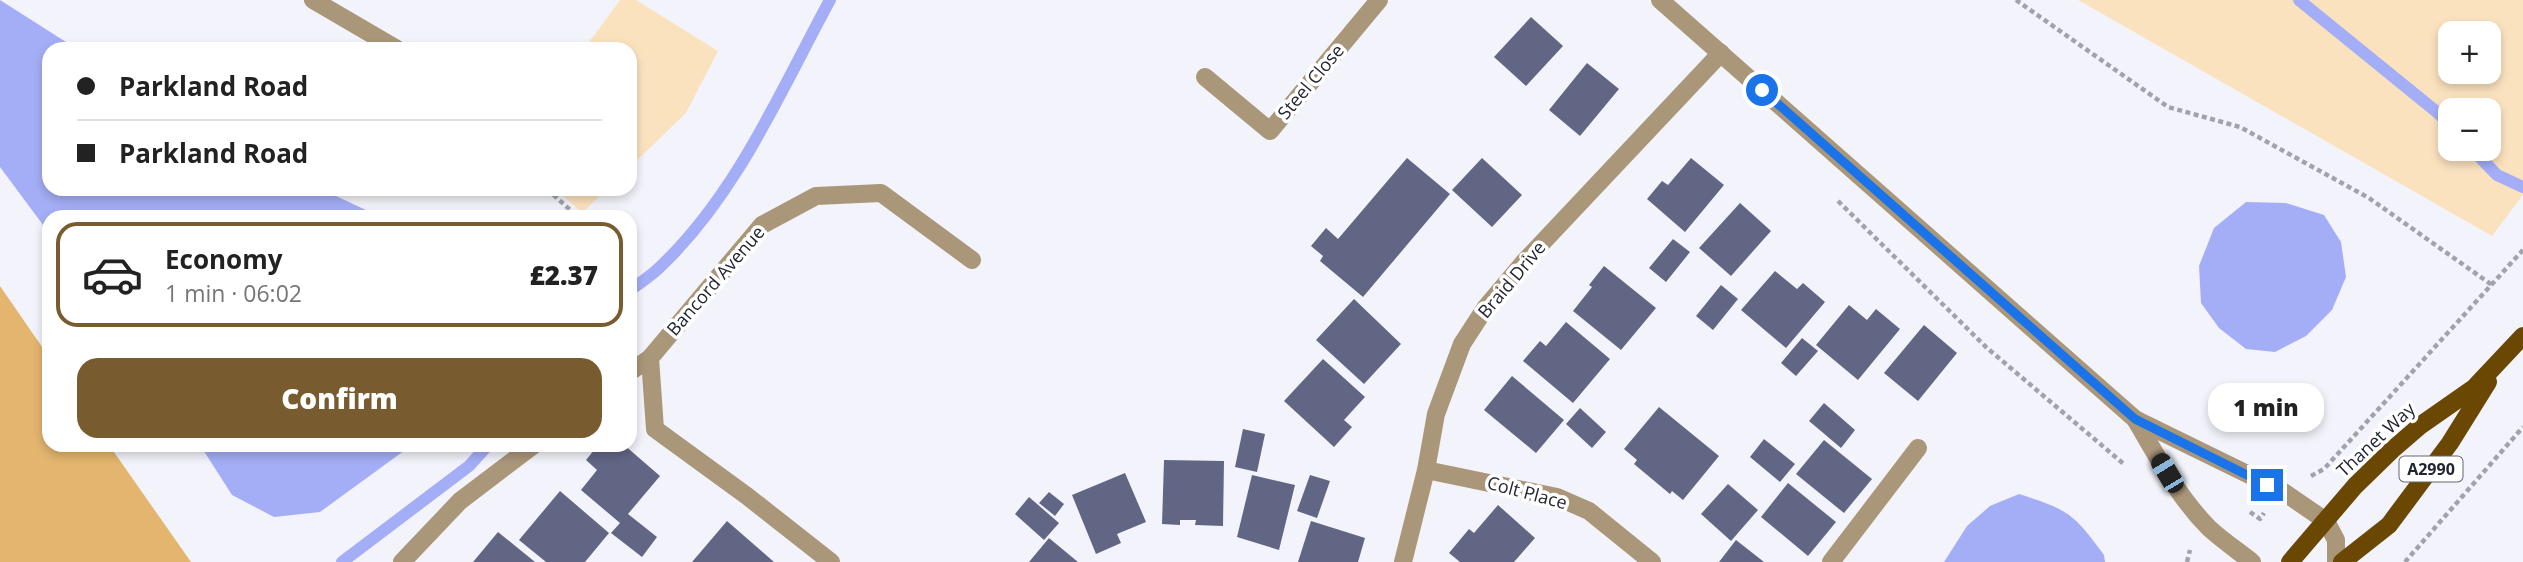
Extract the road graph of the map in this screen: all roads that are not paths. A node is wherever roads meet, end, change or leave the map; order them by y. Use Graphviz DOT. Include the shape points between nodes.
graph roads {
  1 [pos="313,0"];
  2 [pos="1379,0"];
  3 [pos="1660,0"];
  4 [pos="385,42"];
  5 [pos="1721,53"];
  6 [pos="1205,77"];
  7 [pos="972,260"];
  8 [pos="2523,336"];
  9 [pos="650,358"];
  10 [pos="2501,361"];
  11 [pos="637,367"];
  12 [pos="2135,419"];
  13 [pos="1918,448"];
  14 [pos="524,452"];
  15 [pos="1426,470"];
  16 [pos="2326,521"];
  17 [pos="402,562"];
  18 [pos="831,562"];
  19 [pos="1403,562"];
  20 [pos="1652,562"];
  21 [pos="1832,562"];
  22 [pos="2252,562"];
  23 [pos="2290,562"];
  24 [pos="2336,562"];
  25 [pos="2342,562"];
  1 -- 4 [label="street"];
  2 -- 6 [label="street, Steel Close" via="1270,131"];
  3 -- 5 [label="street"];
  5 -- 12 [label="street"];
  5 -- 15 [label="street, Braid Drive" via="1486,307 1457,356 1436,414"];
  7 -- 9 [label="street, Bancord Avenue" via="881,193 817,197 762,225"];
  8 -- 10 [label="main road, Thanet Way / A2990"];
  9 -- 11 [label="street, Bancord Avenue"];
  9 -- 18 [label="street" via="655,429"];
  10 -- 16 [label="main road, Thanet Way / A2990" via="2392,450"];
  10 -- 25 [label="main road, Thanet Way / A2990" via="2450,443 2389,525"];
  12 -- 16 [label="street" via="2282,491"];
  12 -- 22 [label="street" via="2167,473 2209,527"];
  13 -- 21 [label="street"];
  14 -- 17 [label="street" via="460,501"];
  15 -- 19 [label="street, Braid Drive"];
  15 -- 20 [label="street, Colt Place" via="1557,497 1589,511"];
  16 -- 23 [label="main road, Thanet Way / A2990"];
  16 -- 24 [label="street" via="2336,540"];
}
